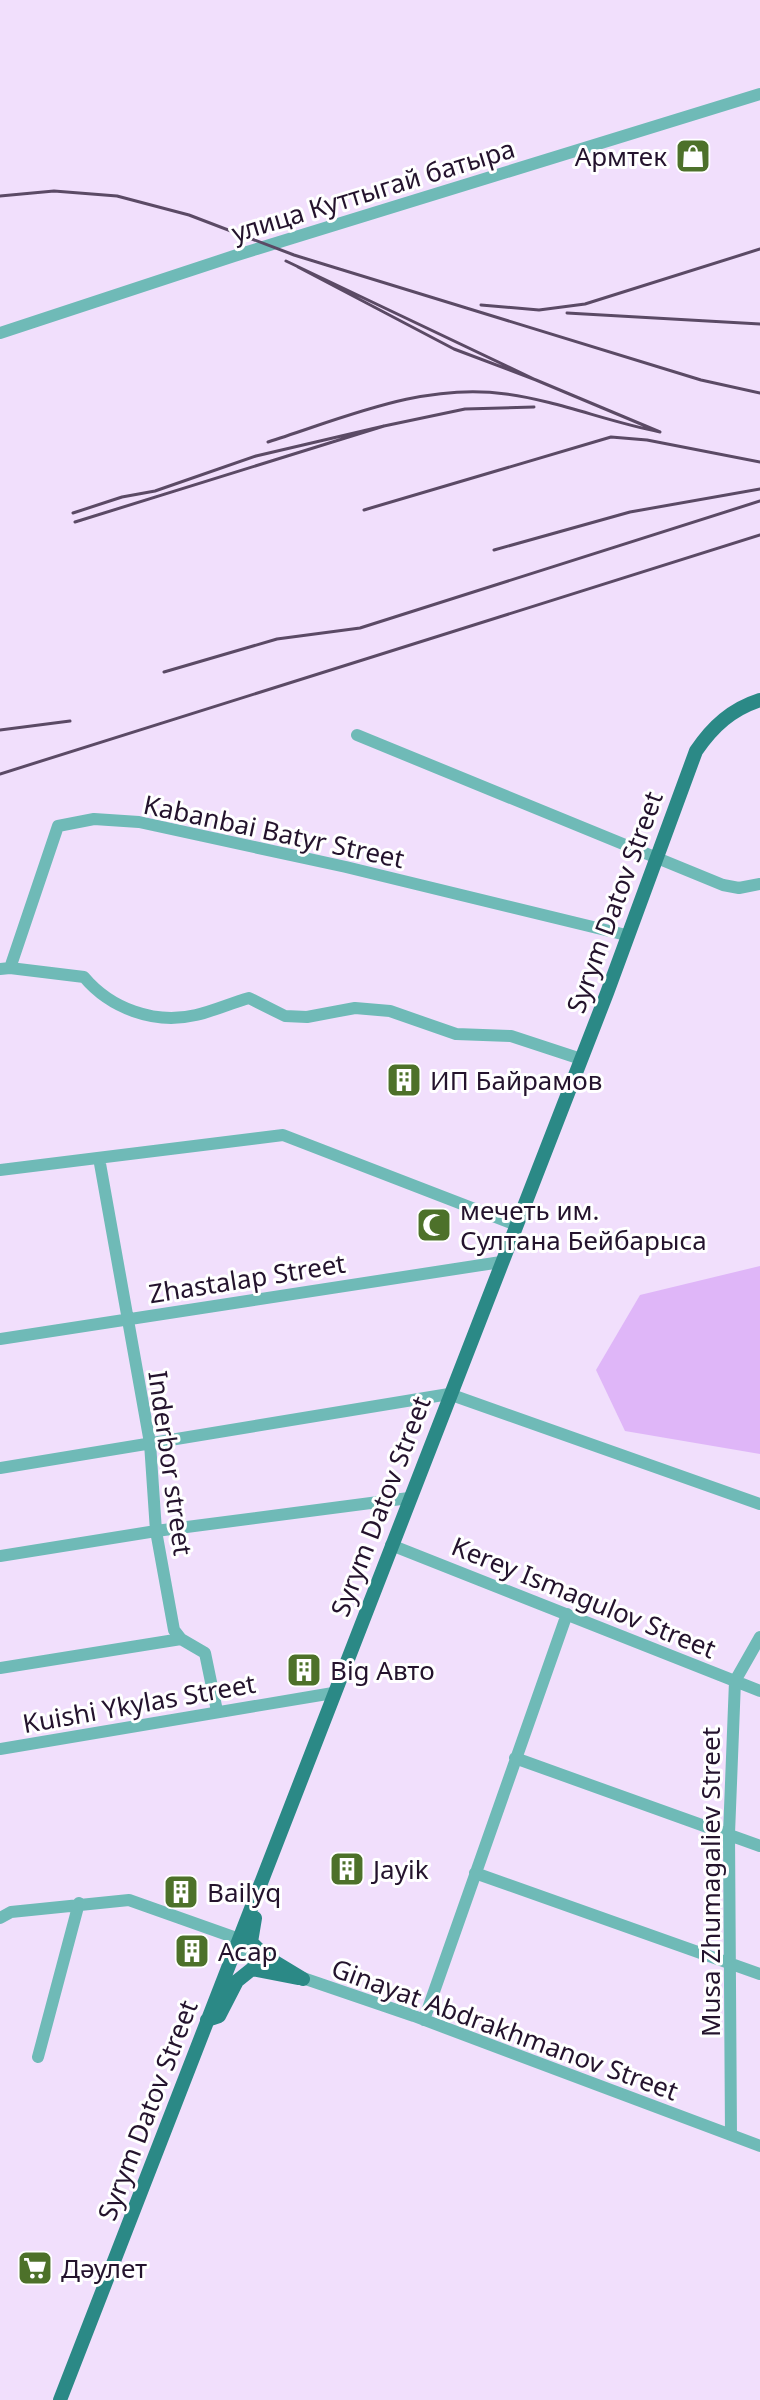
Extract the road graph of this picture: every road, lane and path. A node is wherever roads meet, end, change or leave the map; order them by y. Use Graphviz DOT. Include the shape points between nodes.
graph roads {
  1 [pos="760,94"];
  2 [pos="0,333"];
  3 [pos="760,700"];
  4 [pos="357,735"];
  5 [pos="657,856"];
  6 [pos="760,884"];
  7 [pos="626,935"];
  8 [pos="5,969"];
  9 [pos="581,1059"];
  10 [pos="99,1158"];
  11 [pos="0,1170"];
  12 [pos="516,1225"];
  13 [pos="501,1262"];
  14 [pos="126,1319"];
  15 [pos="0,1339"];
  16 [pos="449,1394"];
  17 [pos="150,1443"];
  18 [pos="0,1468"];
  19 [pos="409,1498"];
  20 [pos="760,1504"];
  21 [pos="156,1531"];
  22 [pos="391,1545"];
  23 [pos="0,1556"];
  24 [pos="567,1614"];
  25 [pos="760,1637"];
  26 [pos="181,1639"];
  27 [pos="0,1668"];
  28 [pos="735,1681"];
  29 [pos="760,1691"];
  30 [pos="333,1693"];
  31 [pos="217,1711"];
  32 [pos="0,1749"];
  33 [pos="515,1758"];
  34 [pos="729,1834"];
  35 [pos="760,1846"];
  36 [pos="475,1873"];
  37 [pos="261,1879"];
  38 [pos="79,1903"];
  39 [pos="0,1918"];
  40 [pos="237,1945"];
  41 [pos="731,1964"];
  42 [pos="760,1974"];
  43 [pos="303,1979"];
  44 [pos="207,2020"];
  45 [pos="424,2020"];
  46 [pos="38,2057"];
  47 [pos="731,2135"];
  48 [pos="760,2146"];
  49 [pos="60,2400"];
  1 -- 2 [label="street, улица Куттыгай батыра"];
  3 -- 5 [label="main road, Syrym Datov Street" via="720,721 696,751"];
  4 -- 5 [label="street"];
  5 -- 6 [label="street" via="723,885"];
  5 -- 7 [label="main road, Syrym Datov Street"];
  7 -- 8 [label="street, Kabanbai Batyr Street" via="346,867 139,822 94,819 58,826"];
  7 -- 9 [label="main road, Syrym Datov Street"];
  8 -- 9 [label="street, Kabanbai Batyr Street" via="84,977 102,998 156,1016 192,1016 249,998 285,1016 355,1008 390,1011 456,1034 511,1036"];
  9 -- 12 [label="main road, Syrym Datov Street"];
  10 -- 11 [label="street"];
  10 -- 12 [label="street" via="283,1135"];
  10 -- 14 [label="street, Inderbor street"];
  12 -- 13 [label="main road, Syrym Datov Street"];
  13 -- 14 [label="street, Zhastalap Street"];
  13 -- 16 [label="main road, Syrym Datov Street"];
  14 -- 15 [label="street, Zhastalap Street"];
  14 -- 17 [label="street, Inderbor street"];
  16 -- 17 [label="street"];
  16 -- 19 [label="main road, Syrym Datov Street"];
  16 -- 20 [label="street"];
  17 -- 18 [label="street"];
  17 -- 21 [label="street, Inderbor street"];
  19 -- 21 [label="street"];
  19 -- 22 [label="main road, Syrym Datov Street"];
  21 -- 23 [label="street"];
  21 -- 26 [label="street, Inderbor street" via="174,1630"];
  22 -- 24 [label="street, Kerey Ismagulov Street"];
  22 -- 30 [label="main road, Syrym Datov Street"];
  24 -- 28 [label="street, Kerey Ismagulov Street"];
  24 -- 33 [label="street"];
  25 -- 28 [label="street, Musa Zhumagaliev Street"];
  26 -- 27 [label="street"];
  26 -- 31 [label="street, Inderbor street" via="205,1653"];
  28 -- 29 [label="street, Kerey Ismagulov Street"];
  28 -- 34 [label="street, Musa Zhumagaliev Street"];
  30 -- 31 [label="street, Kuishi Ykylas Street"];
  30 -- 37 [label="main road, Syrym Datov Street"];
  31 -- 32 [label="street, Kuishi Ykylas Street"];
  33 -- 34 [label="street"];
  33 -- 36 [label="street"];
  34 -- 35 [label="street"];
  34 -- 41 [label="street, Musa Zhumagaliev Street"];
  36 -- 41 [label="street"];
  36 -- 45 [label="street"];
  37 -- 40 [label="main road, Syrym Datov Street"];
  37 -- 43 [label="main road" via="264,1897 251,1942"];
  38 -- 39 [label="street, Ginayat Abdrakhmanov Street"];
  38 -- 40 [label="street, Ginayat Abdrakhmanov Street" via="129,1900"];
  38 -- 46 [label="street"];
  40 -- 43 [label="street, Ginayat Abdrakhmanov Street"];
  40 -- 44 [label="main road, Syrym Datov Street"];
  41 -- 42 [label="street"];
  41 -- 47 [label="street, Musa Zhumagaliev Street"];
  43 -- 44 [label="main road" via="252,1969 237,1981 219,2016"];
  43 -- 45 [label="street, Ginayat Abdrakhmanov Street"];
  44 -- 49 [label="main road, Syrym Datov Street"];
  45 -- 47 [label="street, Ginayat Abdrakhmanov Street"];
  47 -- 48 [label="street, Ginayat Abdrakhmanov Street"];
}
